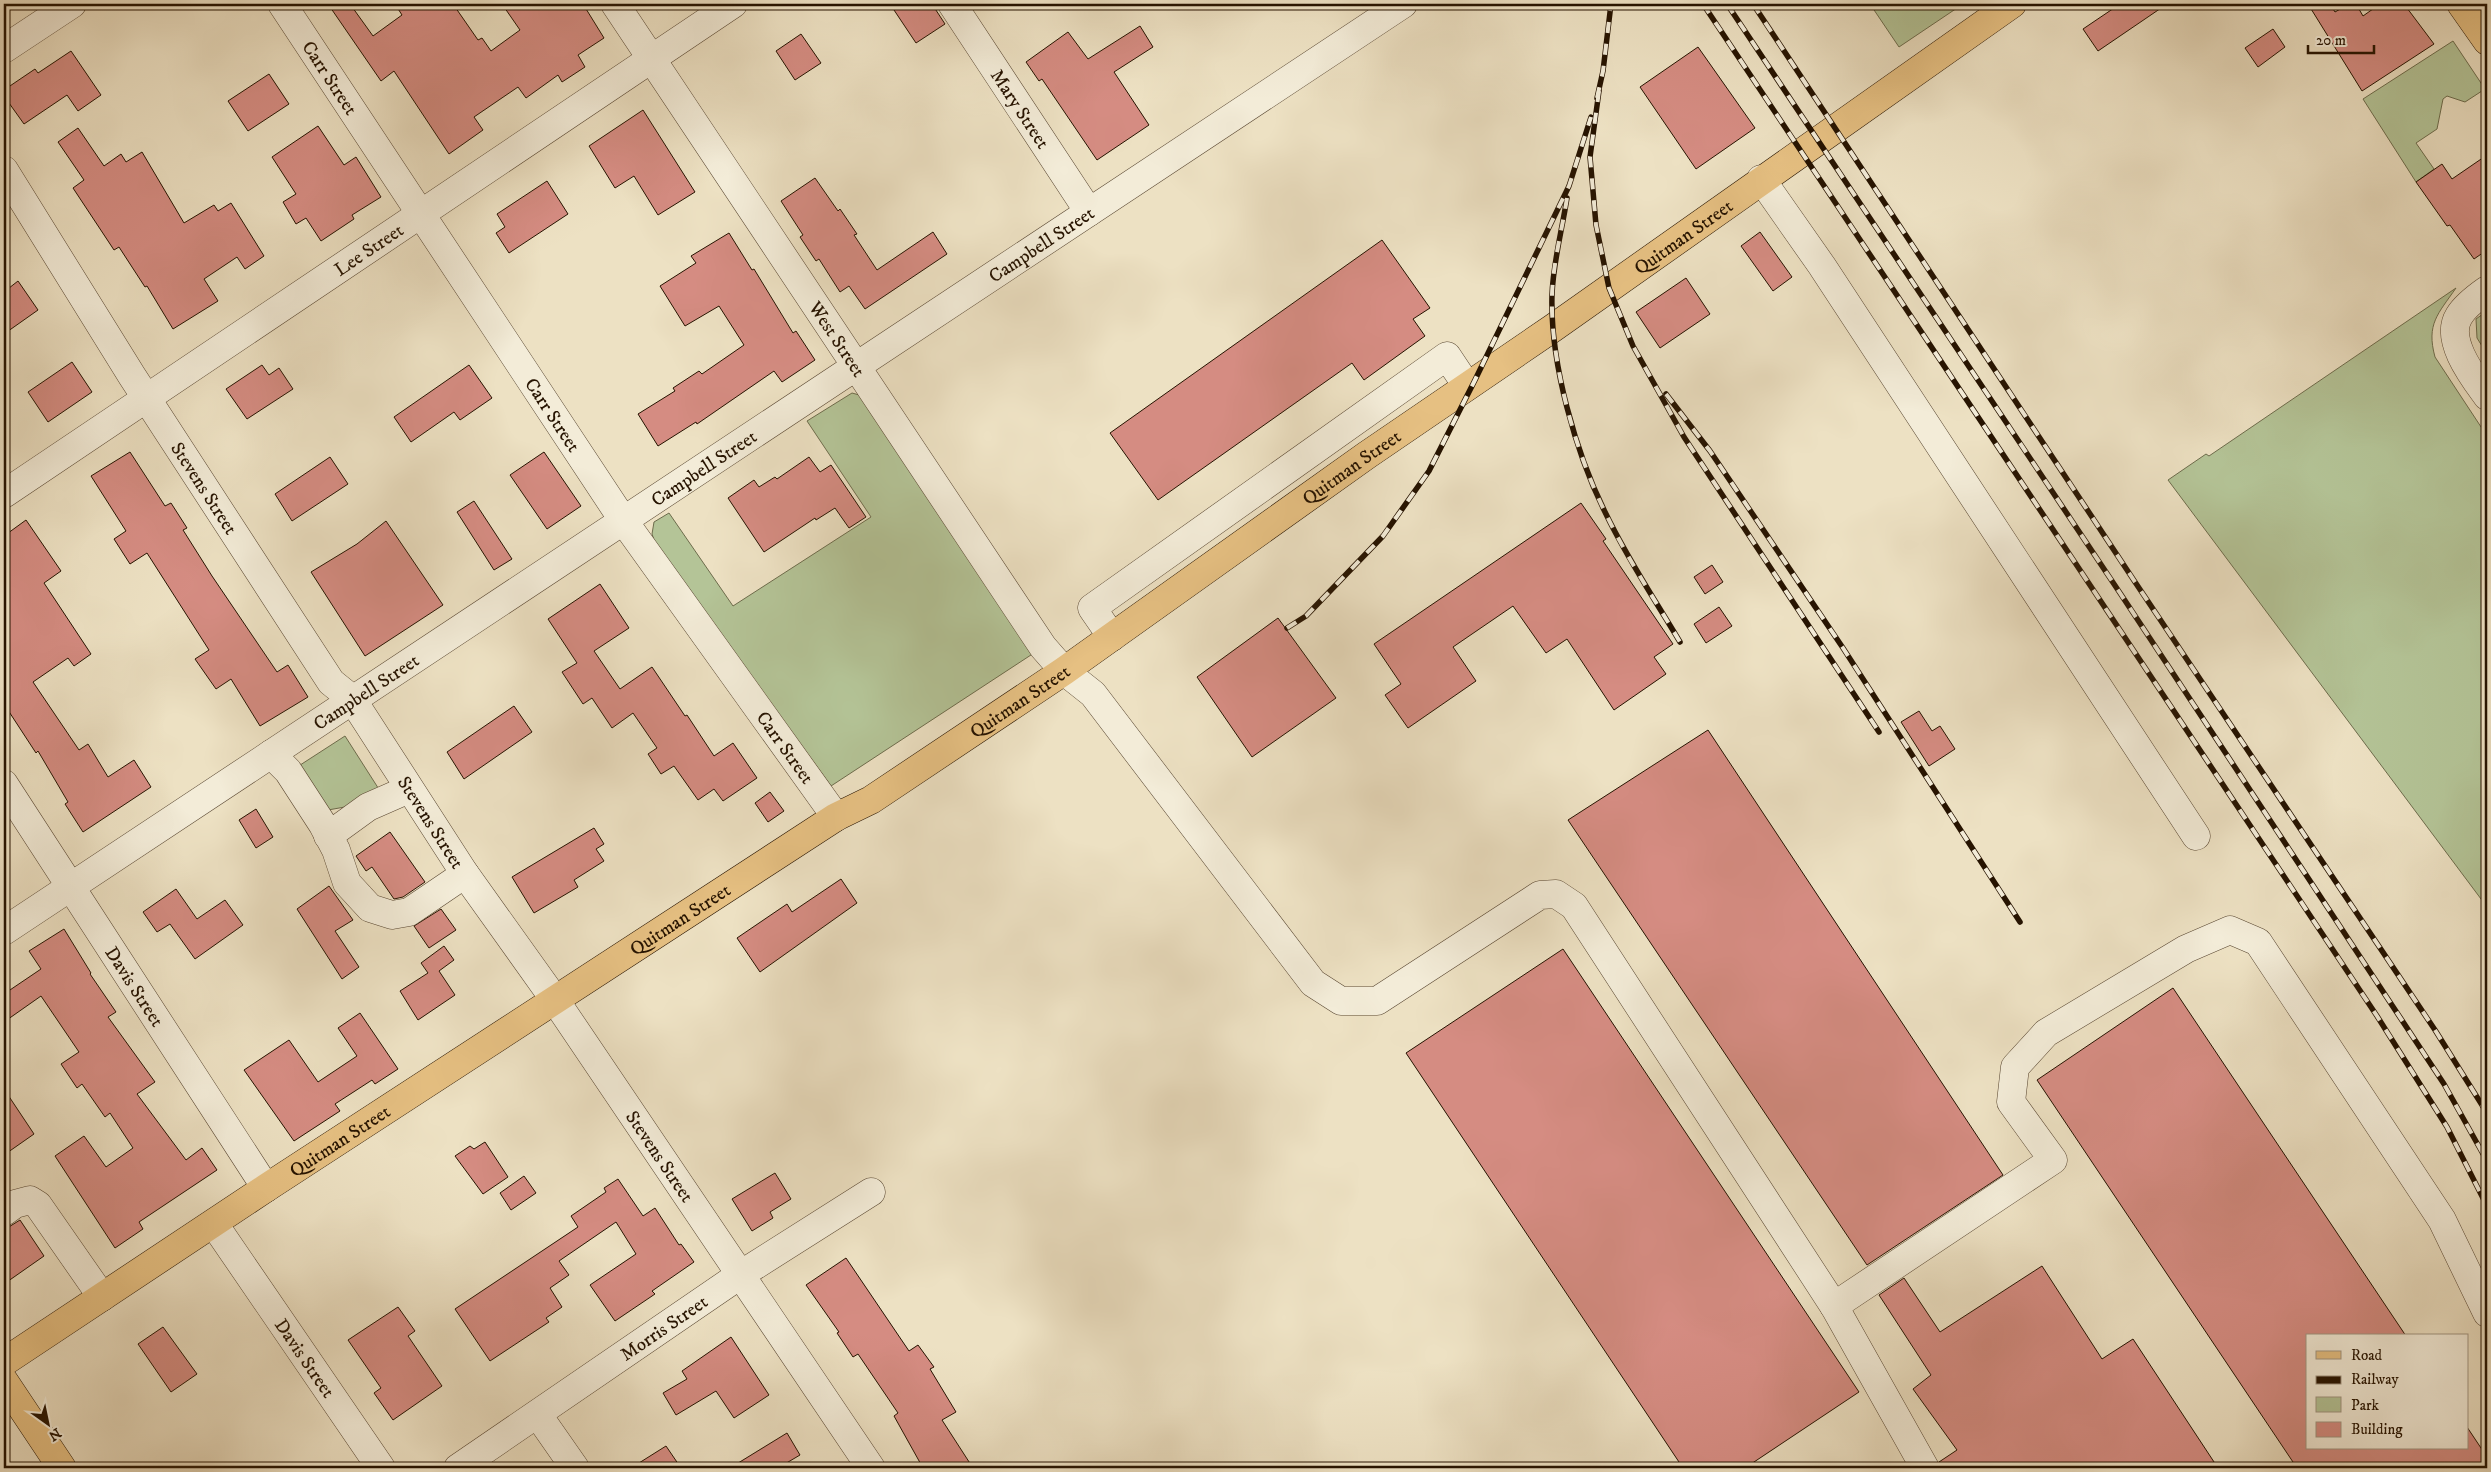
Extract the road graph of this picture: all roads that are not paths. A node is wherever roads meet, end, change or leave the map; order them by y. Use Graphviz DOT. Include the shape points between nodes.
graph roads {
  1 [pos="72,4"];
  2 [pos="282,4"];
  3 [pos="615,4"];
  4 [pos="733,4"];
  5 [pos="952,4"];
  6 [pos="1403,4"];
  7 [pos="2012,4"];
  8 [pos="2461,4"];
  9 [pos="2487,41"];
  10 [pos="4,49"];
  11 [pos="651,58"];
  12 [pos="4,170"];
  13 [pos="1761,179"];
  14 [pos="1089,212"];
  15 [pos="421,213"];
  16 [pos="2487,290"];
  17 [pos="856,366"];
  18 [pos="1408,384"];
  19 [pos="1467,386"];
  20 [pos="2487,396"];
  21 [pos="146,397"];
  22 [pos="1429,412"];
  23 [pos="1347,427"];
  24 [pos="1367,455"];
  25 [pos="4,494"];
  26 [pos="623,520"];
  27 [pos="1112,637"];
  28 [pos="1064,671"];
  29 [pos="352,700"];
  30 [pos="271,754"];
  31 [pos="4,784"];
  32 [pos="409,788"];
  33 [pos="836,817"];
  34 [pos="328,836"];
  35 [pos="2196,836"];
  36 [pos="465,874"];
  37 [pos="71,887"];
  38 [pos="4,931"];
  39 [pos="555,1000"];
  40 [pos="266,1188"];
  41 [pos="871,1192"];
  42 [pos="4,1212"];
  43 [pos="214,1224"];
  44 [pos="740,1275"];
  45 [pos="102,1298"];
  46 [pos="1834,1306"];
  47 [pos="2487,1313"];
  48 [pos="4,1362"];
  49 [pos="4,1382"];
  50 [pos="538,1415"];
  51 [pos="62,1468"];
  52 [pos="380,1468"];
  53 [pos="458,1468"];
  54 [pos="575,1468"];
  55 [pos="871,1468"];
  56 [pos="1925,1468"];
  1 -- 10 [label="street"];
  2 -- 15 [label="street, Carr Street"];
  3 -- 11 [label="street, West Street"];
  4 -- 11 [label="street, Lee Street"];
  5 -- 14 [label="street, Mary Street"];
  6 -- 14 [label="street, Campbell Street"];
  7 -- 13 [label="main road, Quitman Street"];
  8 -- 9 [label="main road"];
  11 -- 15 [label="street, Lee Street"];
  11 -- 17 [label="street, West Street"];
  12 -- 21 [label="street, Stevens Street"];
  13 -- 19 [label="main road, Quitman Street"];
  13 -- 35 [label="street" via="1827,274"];
  14 -- 17 [label="street, Campbell Street"];
  15 -- 21 [label="street, Lee Street"];
  15 -- 26 [label="street, Carr Street"];
  16 -- 20 [label="street" via="2458,317 2456,333 2462,360"];
  17 -- 26 [label="street, Campbell Street"];
  17 -- 28 [label="street, West Street" via="1043,647"];
  18 -- 19 [label="street" via="1447,356"];
  18 -- 22 [label="street"];
  18 -- 23 [label="street"];
  19 -- 22 [label="main road, Quitman Street"];
  21 -- 25 [label="street, Lee Street"];
  21 -- 29 [label="street, Stevens Street" via="332,682"];
  22 -- 24 [label="main road, Quitman Street"];
  23 -- 24 [label="street"];
  23 -- 27 [label="street" via="1092,608"];
  24 -- 27 [label="main road, Quitman Street"];
  26 -- 29 [label="street, Campbell Street"];
  26 -- 33 [label="street, Carr Street"];
  27 -- 28 [label="main road, Quitman Street"];
  28 -- 33 [label="main road, Quitman Street" via="871,800"];
  28 -- 46 [label="street, West Street" via="1093,694 1313,983 1341,1001 1377,1000 1540,895 1556,894 1574,906"];
  29 -- 30 [label="street, Campbell Street"];
  29 -- 32 [label="street, Stevens Street"];
  30 -- 34 [label="street" via="288,771"];
  30 -- 37 [label="street, Campbell Street"];
  31 -- 37 [label="street, Davis Street"];
  32 -- 34 [label="street" via="368,807"];
  32 -- 36 [label="street, Stevens Street"];
  33 -- 39 [label="main road, Quitman Street"];
  34 -- 36 [label="street" via="347,883 370,908 392,915 408,912"];
  36 -- 39 [label="street, Stevens Street"];
  37 -- 38 [label="street, Campbell Street"];
  37 -- 40 [label="street, Davis Street"];
  39 -- 40 [label="main road, Quitman Street"];
  39 -- 44 [label="street, Stevens Street"];
  40 -- 43 [label="main road, Quitman Street"];
  41 -- 44 [label="street, Morris Street"];
  42 -- 45 [label="street" via="15,1204 30,1200 38,1205"];
  43 -- 45 [label="main road, Quitman Street"];
  43 -- 52 [label="street, Davis Street"];
  44 -- 50 [label="street, Morris Street"];
  44 -- 55 [label="street, Stevens Street"];
  45 -- 48 [label="main road, Quitman Street"];
  46 -- 47 [label="street" via="2053,1160 2011,1102 2015,1067 2046,1033 2186,949 2230,930 2258,942 2442,1220"];
  46 -- 56 [label="street, West Street"];
  49 -- 51 [label="main road"];
  50 -- 53 [label="street, Morris Street"];
  50 -- 54 [label="street"];
}
